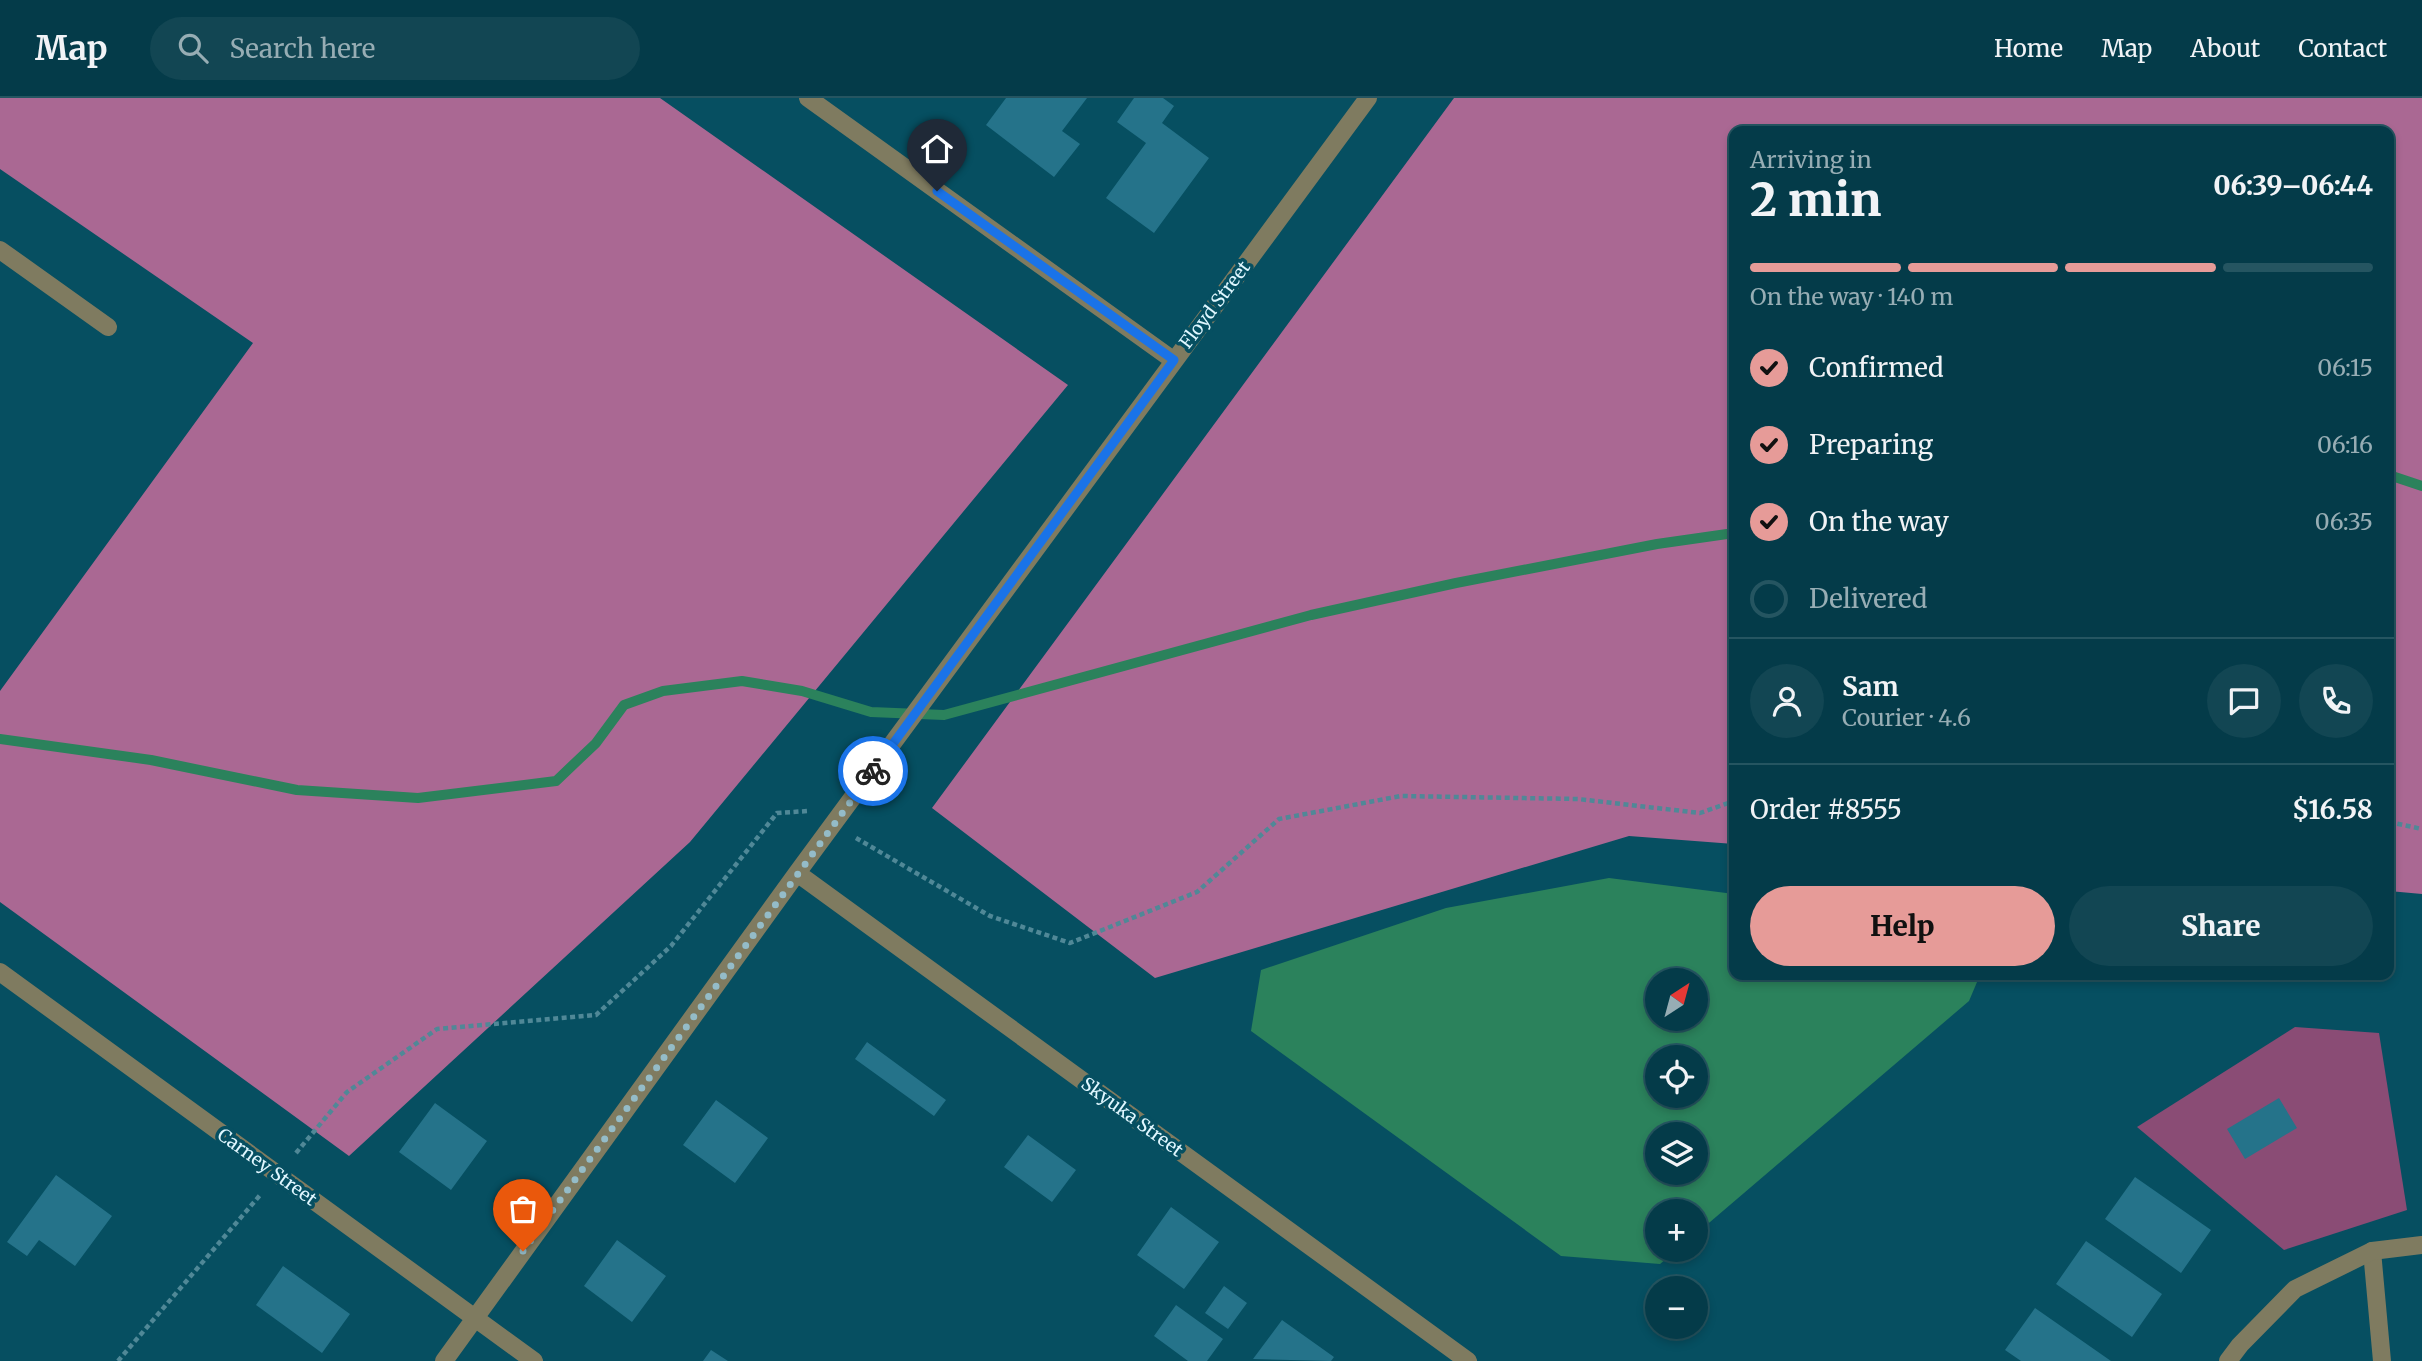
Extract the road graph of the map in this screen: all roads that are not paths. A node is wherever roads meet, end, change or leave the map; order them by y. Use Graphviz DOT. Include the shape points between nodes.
graph roads {
  1 [pos="808,98"];
  2 [pos="1368,98"];
  3 [pos="0,250"];
  4 [pos="108,327"];
  5 [pos="1174,360"];
  6 [pos="797,873"];
  7 [pos="0,972"];
  8 [pos="2422,1245"];
  9 [pos="2372,1251"];
  10 [pos="475,1318"];
  11 [pos="444,1361"];
  12 [pos="534,1361"];
  13 [pos="1468,1361"];
  14 [pos="2228,1361"];
  15 [pos="2382,1361"];
  1 -- 5 [label="street"];
  2 -- 5 [label="street, Floyd Street"];
  3 -- 4 [label="street"];
  5 -- 6 [label="street, Floyd Street"];
  6 -- 10 [label="street, Floyd Street"];
  6 -- 13 [label="street, Skyuka Street"];
  7 -- 10 [label="street, Carney Street"];
  8 -- 9 [label="street"];
  9 -- 14 [label="street" via="2295,1289"];
  9 -- 15 [label="street"];
  10 -- 11 [label="street, Floyd Street"];
  10 -- 12 [label="street, Carney Street"];
}
